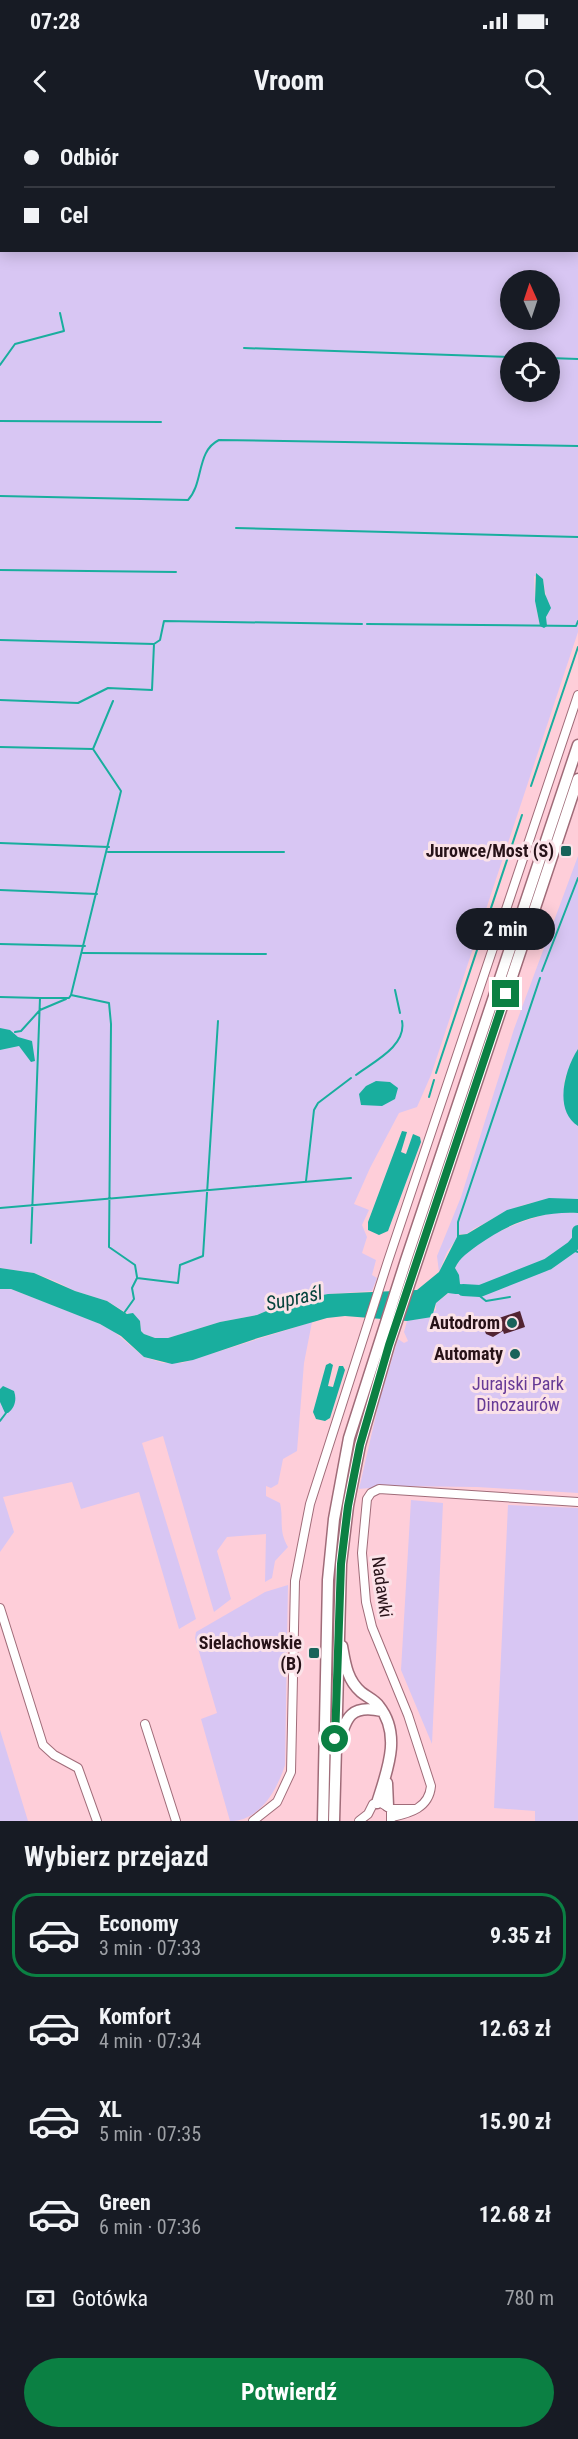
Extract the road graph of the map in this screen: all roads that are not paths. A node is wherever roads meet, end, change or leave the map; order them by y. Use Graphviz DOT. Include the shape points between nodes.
graph roads {
  1 [pos="578,695"];
  2 [pos="578,745"];
  3 [pos="578,779"];
  4 [pos="384,1344"];
  5 [pos="578,1502"];
  6 [pos="0,1608"];
  7 [pos="339,1620"];
  8 [pos="382,1711"];
  9 [pos="145,1724"];
  10 [pos="335,1761"];
  11 [pos="388,1811"];
  12 [pos="369,1818"];
  13 [pos="97,1821"];
  14 [pos="176,1821"];
  15 [pos="253,1821"];
  16 [pos="323,1821"];
  17 [pos="334,1821"];
  18 [pos="359,1821"];
  1 -- 15 [label="street" via="310,1504 299,1553 293,1619 291,1772 276,1802"];
  2 -- 4 [label="highway" via="406,1260"];
  3 -- 4 [label="highway" via="417,1259"];
  4 -- 7 [label="highway" via="351,1484"];
  4 -- 16 [label="highway" via="349,1438 334,1519 327,1601"];
  5 -- 11 [label="street, Nadawki" via="379,1489 366,1499 362,1552 364,1590 372,1627 408,1715 430,1793 418,1808"];
  6 -- 13 [label="street" via="43,1745 78,1768"];
  7 -- 8 [label="highway" via="351,1680"];
  7 -- 10 [label="highway"];
  8 -- 10 [label="highway" via="362,1709 351,1714 344,1725"];
  8 -- 11 [label="highway" via="392,1736 386,1777"];
  9 -- 14 [label="street"];
  10 -- 17 [label="highway"];
  11 -- 12 [label="street" via="370,1807"];
  12 -- 18 [label="street"];
}
